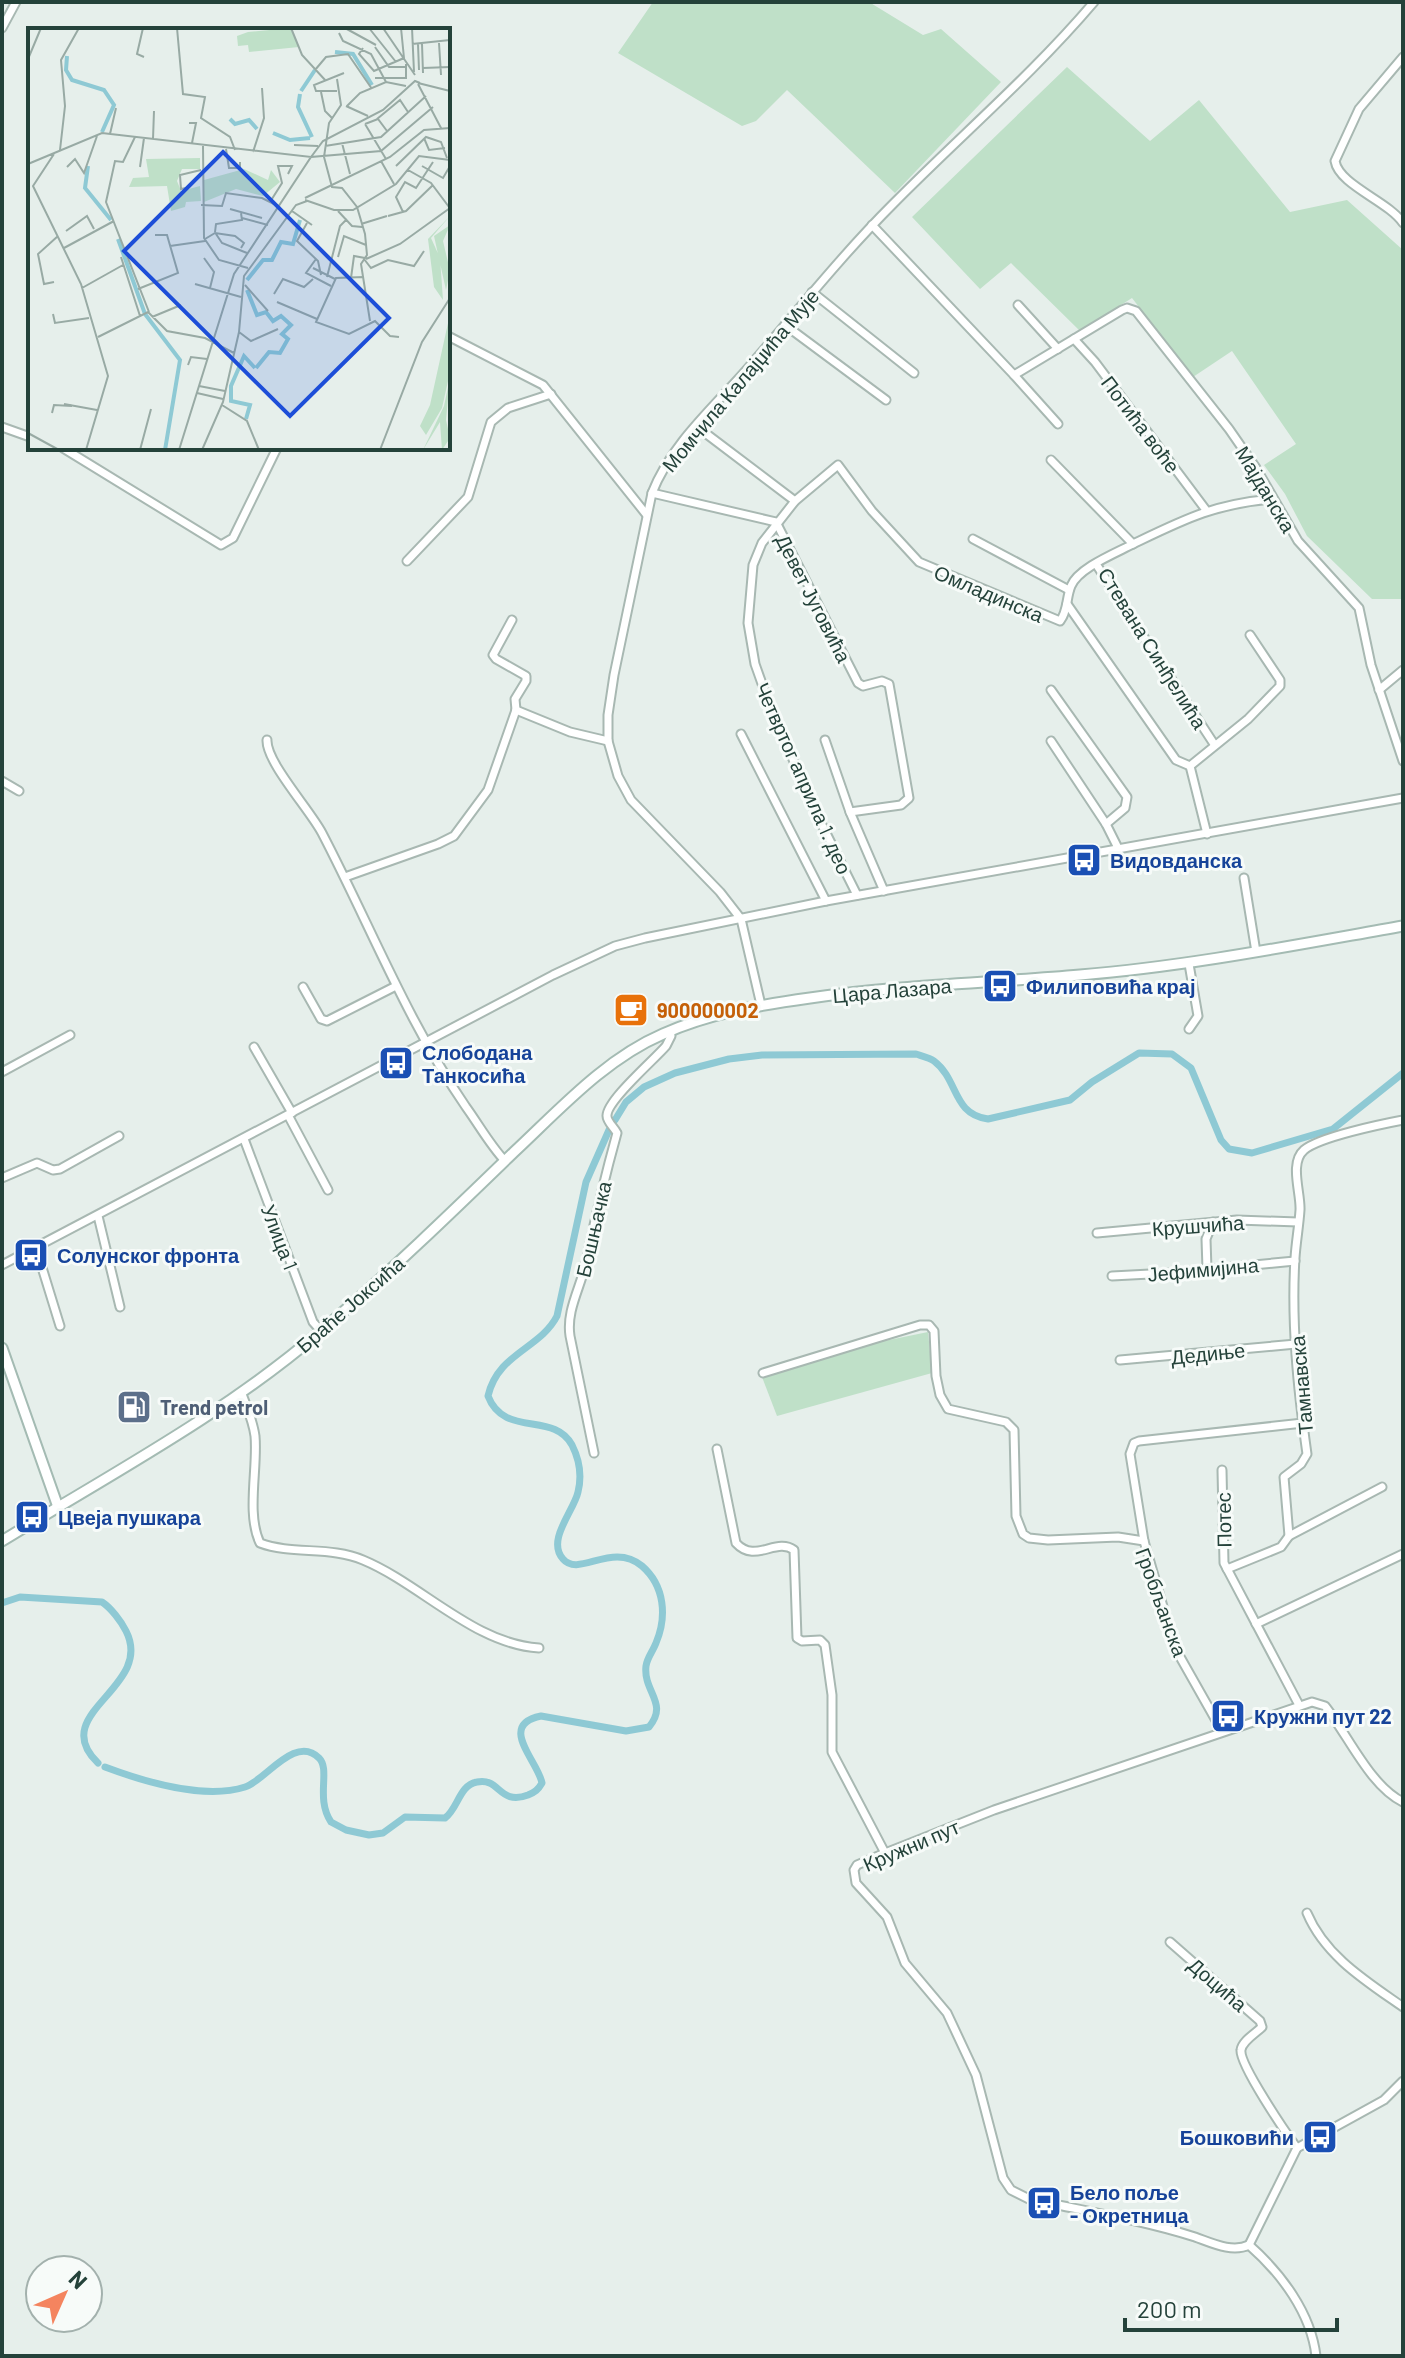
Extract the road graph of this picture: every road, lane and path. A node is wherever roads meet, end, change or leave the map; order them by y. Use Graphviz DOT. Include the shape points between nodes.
graph roads {
  1 [pos="16,2"];
  2 [pos="1094,2"];
  3 [pos="2,28"];
  4 [pos="1403,57"];
  5 [pos="1403,223"];
  6 [pos="872,225"];
  7 [pos="812,292"];
  8 [pos="1018,305"];
  9 [pos="785,325"];
  10 [pos="450,337"];
  11 [pos="1074,339"];
  12 [pos="1058,349"];
  13 [pos="914,373"];
  14 [pos="1014,375"];
  15 [pos="551,394"];
  16 [pos="886,400"];
  17 [pos="1058,424"];
  18 [pos="696,426"];
  19 [pos="2,427"];
  20 [pos="28,436"];
  21 [pos="66,450"];
  22 [pos="276,450"];
  23 [pos="1051,460"];
  24 [pos="652,493"];
  25 [pos="1273,499"];
  26 [pos="795,501"];
  27 [pos="1206,510"];
  28 [pos="646,514"];
  29 [pos="776,522"];
  30 [pos="973,539"];
  31 [pos="1133,544"];
  32 [pos="407,561"];
  33 [pos="1096,564"];
  34 [pos="1069,590"];
  35 [pos="1067,604"];
  36 [pos="512,620"];
  37 [pos="1250,635"];
  38 [pos="1403,670"];
  39 [pos="1051,690"];
  40 [pos="1379,690"];
  41 [pos="516,710"];
  42 [pos="741,734"];
  43 [pos="267,740"];
  44 [pos="825,740"];
  45 [pos="608,741"];
  46 [pos="1051,741"];
  47 [pos="1214,744"];
  48 [pos="1403,761"];
  49 [pos="1190,766"];
  50 [pos="2,781"];
  51 [pos="19,791"];
  52 [pos="1403,798"];
  53 [pos="850,812"];
  54 [pos="1106,824"];
  55 [pos="1207,834"];
  56 [pos="1119,850"];
  57 [pos="345,877"];
  58 [pos="1244,878"];
  59 [pos="884,891"];
  60 [pos="857,895"];
  61 [pos="826,901"];
  62 [pos="741,919"];
  63 [pos="1403,926"];
  64 [pos="1256,952"];
  65 [pos="1189,964"];
  66 [pos="396,986"];
  67 [pos="303,987"];
  68 [pos="761,1005"];
  69 [pos="1189,1029"];
  70 [pos="670,1031"];
  71 [pos="70,1035"];
  72 [pos="425,1044"];
  73 [pos="254,1047"];
  74 [pos="2,1072"];
  75 [pos="290,1114"];
  76 [pos="1403,1120"];
  77 [pos="119,1136"];
  78 [pos="244,1139"];
  79 [pos="505,1161"];
  80 [pos="2,1178"];
  81 [pos="328,1190"];
  82 [pos="98,1216"];
  83 [pos="1213,1222"];
  84 [pos="1298,1222"];
  85 [pos="1097,1233"];
  86 [pos="36,1248"];
  87 [pos="1295,1261"];
  88 [pos="2,1265"];
  89 [pos="1207,1269"];
  90 [pos="1112,1276"];
  91 [pos="120,1307"];
  92 [pos="60,1326"];
  93 [pos="321,1331"];
  94 [pos="1296,1344"];
  95 [pos="2,1348"];
  96 [pos="1120,1360"];
  97 [pos="763,1373"];
  98 [pos="242,1394"];
  99 [pos="1303,1423"];
  100 [pos="717,1449"];
  101 [pos="594,1453"];
  102 [pos="1222,1470"];
  103 [pos="1382,1487"];
  104 [pos="58,1507"];
  105 [pos="1289,1536"];
  106 [pos="2,1541"];
  107 [pos="1144,1541"];
  108 [pos="1403,1554"];
  109 [pos="1227,1569"];
  110 [pos="1256,1624"];
  111 [pos="539,1648"];
  112 [pos="1299,1705"];
  113 [pos="1222,1731"];
  114 [pos="1403,1802"];
  115 [pos="885,1853"];
  116 [pos="1307,1913"];
  117 [pos="1170,1942"];
  118 [pos="1403,2007"];
  119 [pos="1403,2081"];
  120 [pos="1297,2148"];
  121 [pos="1249,2245"];
  122 [pos="1316,2356"];
  1 -- 3 [label="street"];
  2 -- 6 [label="street, Момчила Калајџића Мује" via="1026,77"];
  4 -- 5 [label="street" via="1359,109 1336,166"];
  6 -- 7 [label="street, Момчила Калајџића Мује"];
  6 -- 14 [label="street"];
  7 -- 9 [label="street, Момчила Калајџића Мује"];
  7 -- 13 [label="street"];
  8 -- 12 [label="street"];
  9 -- 16 [label="street"];
  9 -- 18 [label="street, Момчила Калајџића Мује"];
  10 -- 15 [label="street" via="537,379"];
  11 -- 12 [label="street, Мајданска"];
  11 -- 25 [label="street, Мајданска" via="1122,310 1136,311 1229,429"];
  11 -- 27 [label="street, Потића воће"];
  12 -- 14 [label="street, Мајданска"];
  14 -- 17 [label="street"];
  15 -- 28 [label="street"];
  15 -- 32 [label="street" via="508,408 491,422 468,497"];
  18 -- 24 [label="street, Момчила Калајџића Мује"];
  18 -- 26 [label="street"];
  19 -- 20 [label="street"];
  21 -- 22 [label="street" via="225,545"];
  23 -- 31 [label="street, Стевана Синђелића"];
  24 -- 28 [label="street, Момчила Калајџића Мује"];
  24 -- 29 [label="street, Девет Југовића"];
  25 -- 27 [label="street"];
  25 -- 40 [label="street, Мајданска" via="1298,541 1359,608"];
  26 -- 29 [label="street, Омладинска"];
  26 -- 35 [label="street, Омладинска" via="838,465 921,564 1056,621 1063,618"];
  27 -- 31 [label="street"];
  28 -- 45 [label="street, Момчила Калајџића Мује" via="611,696"];
  29 -- 53 [label="street, Девет Југовића" via="858,683 885,681 890,687 909,798 901,805"];
  29 -- 60 [label="street, Четвртог априла 1. део" via="753,565 749,639 796,767"];
  30 -- 34 [label="street, Омладинска"];
  31 -- 33 [label="street, Стевана Синђелића"];
  33 -- 34 [label="street, Омладинска" via="1076,577"];
  33 -- 47 [label="street, Стевана Синђелића"];
  34 -- 35 [label="street, Омладинска"];
  35 -- 49 [label="street, Омладинска" via="1176,760"];
  36 -- 41 [label="street" via="493,655 527,678 515,699"];
  37 -- 47 [label="street, Стевана Синђелића" via="1280,686"];
  38 -- 40 [label="street"];
  39 -- 54 [label="street" via="1127,797 1125,808"];
  40 -- 48 [label="street, Мајданска"];
  41 -- 45 [label="street"];
  41 -- 57 [label="street" via="488,790 454,836"];
  42 -- 61 [label="street"];
  43 -- 57 [label="street" via="269,754 309,811"];
  44 -- 53 [label="street"];
  45 -- 62 [label="street, Момчила Калајџића Мује" via="631,800"];
  46 -- 54 [label="street"];
  47 -- 49 [label="street, Стевана Синђелића"];
  49 -- 55 [label="street"];
  50 -- 51 [label="street"];
  52 -- 55 [label="street"];
  53 -- 59 [label="street"];
  54 -- 56 [label="street"];
  55 -- 56 [label="street"];
  56 -- 59 [label="street"];
  57 -- 66 [label="street"];
  58 -- 64 [label="street"];
  59 -- 60 [label="street"];
  60 -- 61 [label="street"];
  61 -- 62 [label="street"];
  62 -- 68 [label="street, Момчила Калајџића Мује"];
  62 -- 72 [label="street" via="615,946"];
  63 -- 64 [label="main road, Цара Лазара"];
  64 -- 65 [label="main road, Цара Лазара"];
  65 -- 68 [label="main road, Цара Лазара" via="854,991"];
  65 -- 69 [label="street" via="1198,1016"];
  66 -- 67 [label="street" via="327,1021"];
  66 -- 72 [label="street"];
  68 -- 70 [label="main road, Цара Лазара"];
  70 -- 79 [label="main road, Браће Јоксића" via="604,1070"];
  70 -- 101 [label="street, Бошњачка" via="666,1046 608,1111 617,1133 570,1317"];
  71 -- 74 [label="street"];
  72 -- 75 [label="street"];
  72 -- 79 [label="street"];
  73 -- 75 [label="street"];
  75 -- 78 [label="street"];
  75 -- 81 [label="street"];
  76 -- 84 [label="street, Тамнавска" via="1350,1132 1303,1151 1297,1168"];
  77 -- 80 [label="street" via="60,1169 37,1163"];
  78 -- 82 [label="street"];
  78 -- 93 [label="street, Улица 1" via="313,1322"];
  79 -- 93 [label="main road, Браће Јоксића"];
  82 -- 86 [label="street"];
  82 -- 91 [label="street"];
  83 -- 84 [label="street, Крушчића"];
  83 -- 85 [label="street, Крушчића"];
  83 -- 89 [label="street" via="1206,1239"];
  84 -- 87 [label="street, Тамнавска"];
  86 -- 88 [label="street"];
  86 -- 92 [label="street"];
  87 -- 89 [label="street, Јефимијина"];
  87 -- 94 [label="street, Тамнавска"];
  89 -- 90 [label="street, Јефимијина"];
  93 -- 98 [label="main road, Браће Јоксића"];
  94 -- 96 [label="street, Дедиње"];
  94 -- 99 [label="street, Тамнавска"];
  95 -- 104 [label="main road"];
  97 -- 107 [label="street, Гробљанска" via="929,1325 934,1331 940,1395 948,1409 1006,1422 1014,1430 1016,1516 1023,1534 1048,1540"];
  98 -- 104 [label="main road, Браће Јоксића"];
  98 -- 111 [label="street" via="255,1435 260,1543 361,1559 465,1621"];
  99 -- 105 [label="street, Тамнавска" via="1306,1460 1283,1482"];
  99 -- 107 [label="street" via="1134,1443 1130,1454"];
  100 -- 115 [label="street" via="736,1543 753,1552 784,1546 794,1550 797,1638 825,1645 832,1752"];
  102 -- 109 [label="street, Потес"];
  103 -- 105 [label="street"];
  104 -- 106 [label="main road, Браће Јоксића"];
  105 -- 109 [label="street" via="1281,1547"];
  107 -- 113 [label="street, Гробљанска" via="1175,1648"];
  108 -- 110 [label="street"];
  109 -- 110 [label="street"];
  110 -- 112 [label="street"];
  112 -- 113 [label="street, Кружни пут"];
  112 -- 114 [label="street" via="1325,1706 1378,1782"];
  113 -- 115 [label="street, Кружни пут"];
  115 -- 121 [label="street, Кружни пут" via="857,1865 854,1880 884,1912 905,1963 947,2013 976,2075 1000,2170 1011,2190 1029,2199 1153,2225 1229,2248"];
  116 -- 118 [label="street" via="1335,1954"];
  117 -- 120 [label="street, Доцића" via="1260,2021 1262,2027 1241,2054"];
  119 -- 120 [label="street" via="1384,2100"];
  120 -- 121 [label="street"];
  121 -- 122 [label="street" via="1294,2297"];
}
